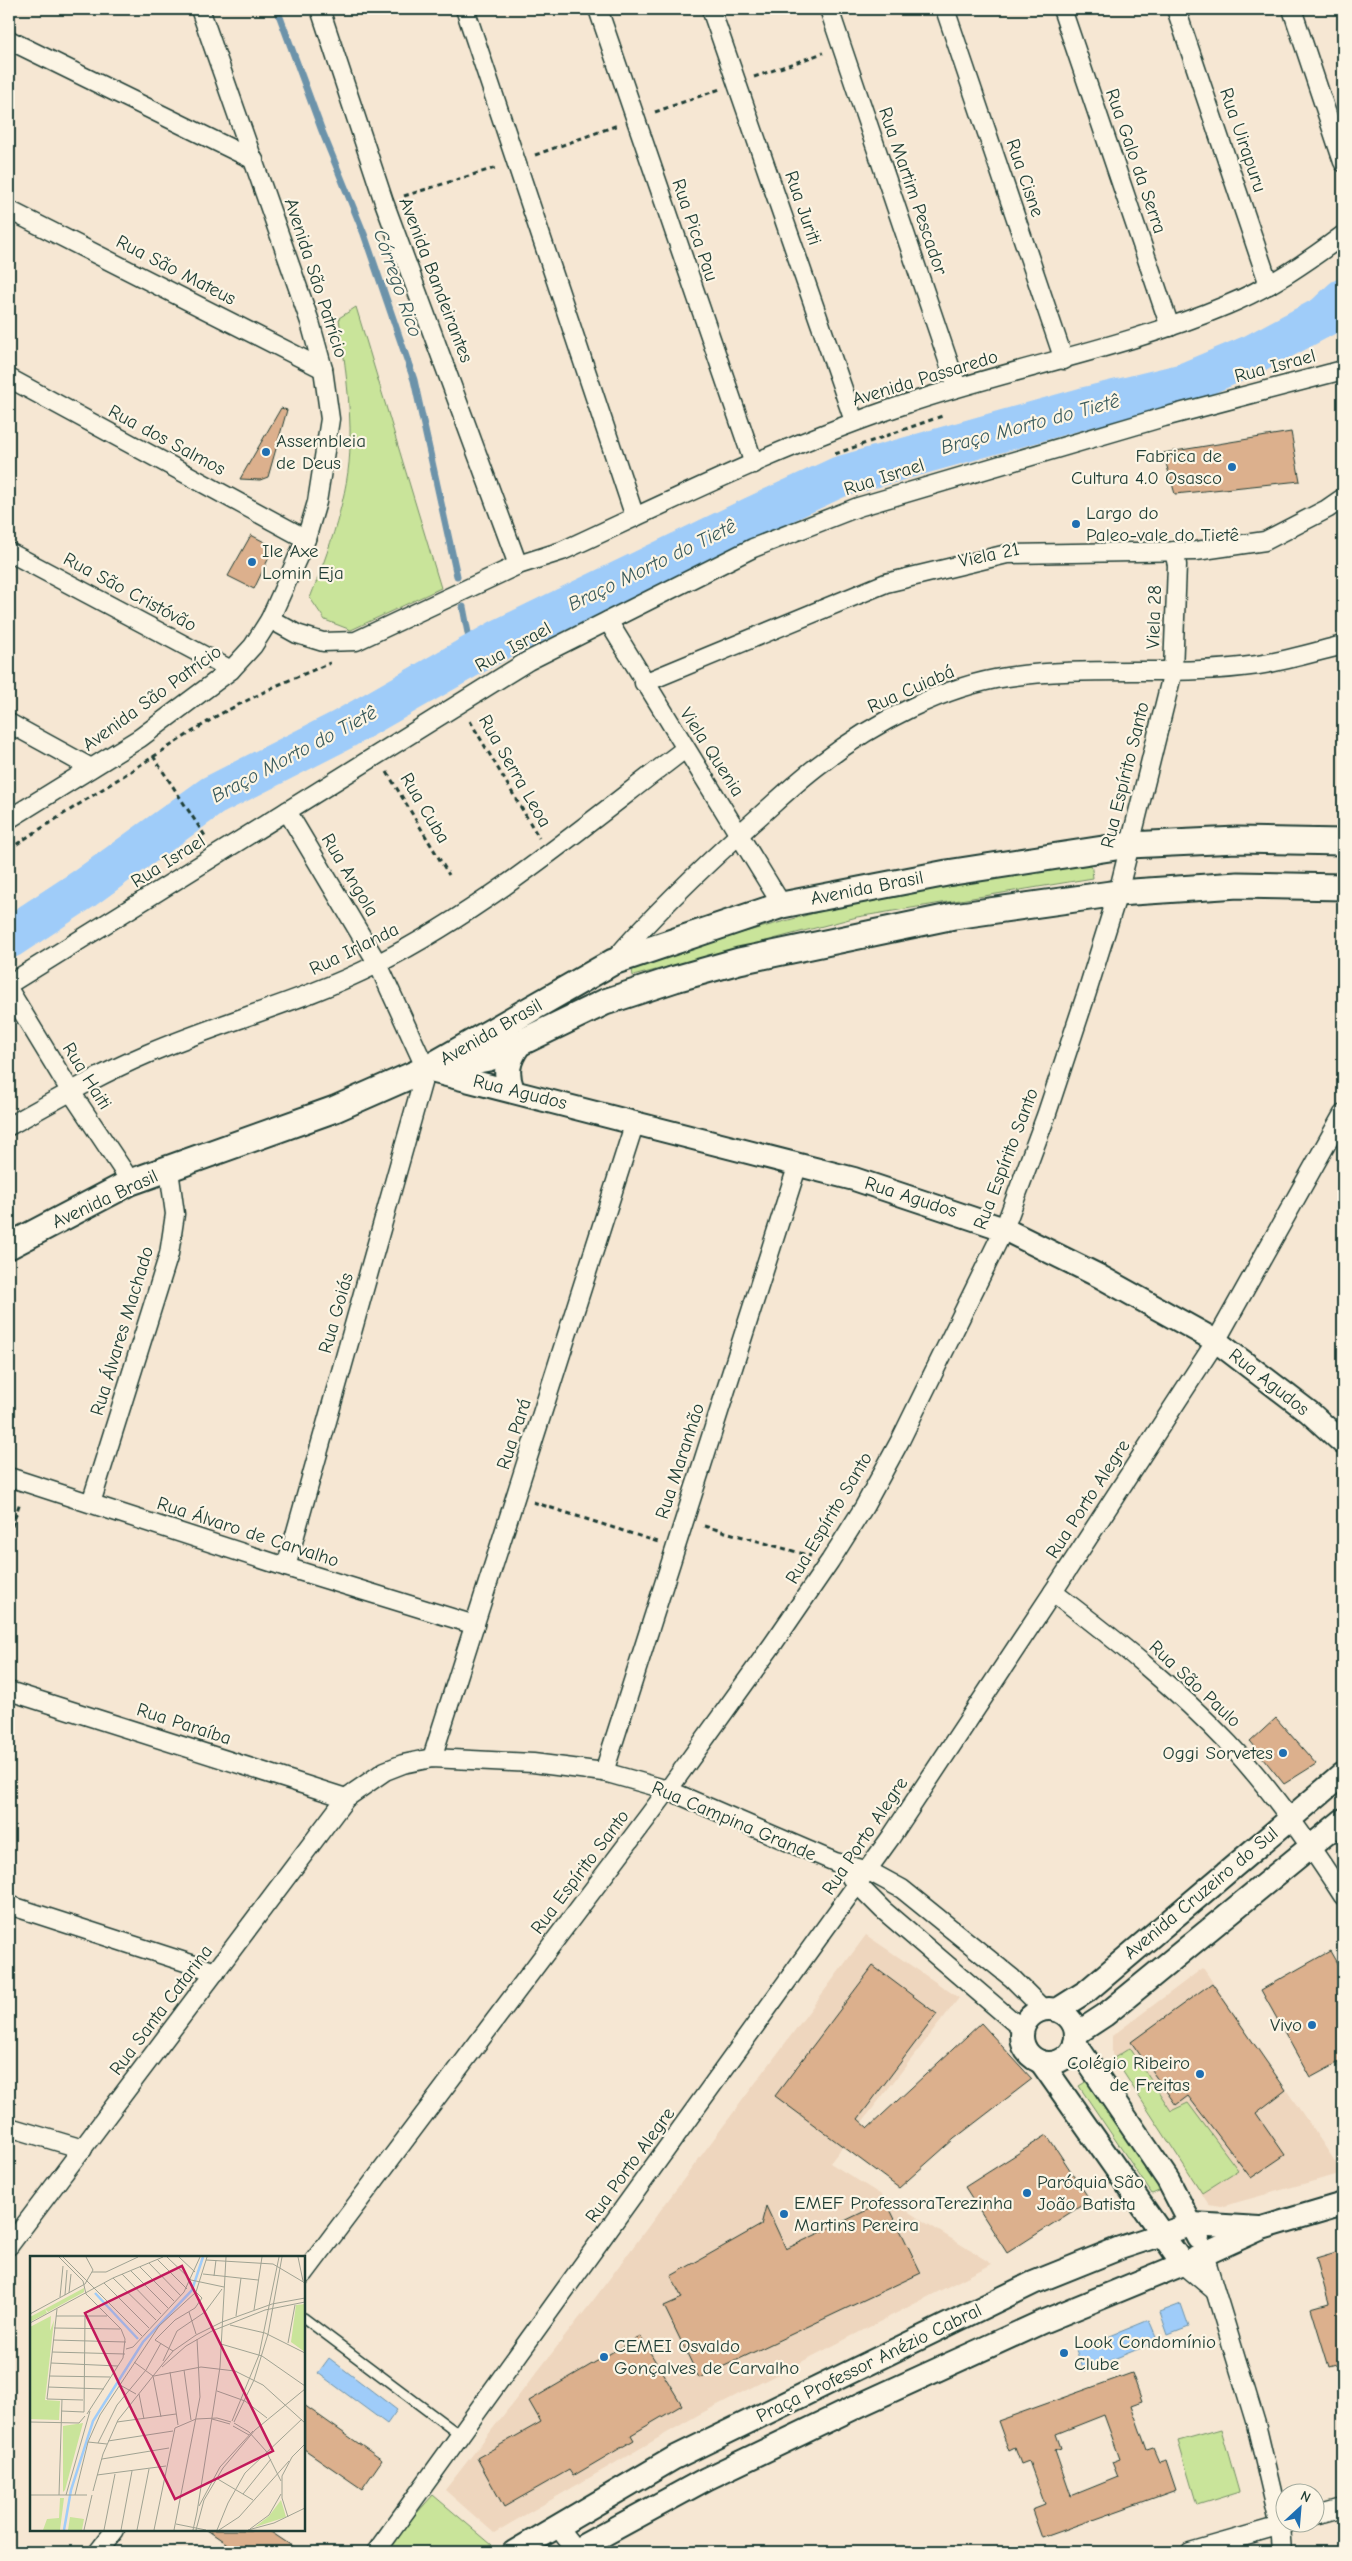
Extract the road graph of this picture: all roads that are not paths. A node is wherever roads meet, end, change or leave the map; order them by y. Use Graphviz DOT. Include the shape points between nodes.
graph roads {
  1 [pos="200,9"];
  2 [pos="320,9"];
  3 [pos="465,9"];
  4 [pos="598,9"];
  5 [pos="711,9"];
  6 [pos="829,9"];
  7 [pos="945,9"];
  8 [pos="1062,9"];
  9 [pos="1176,9"];
  10 [pos="1292,9"];
  11 [pos="9,40"];
  12 [pos="254,160"];
  13 [pos="1343,162"];
  14 [pos="9,210"];
  15 [pos="1343,235"];
  16 [pos="1269,285"];
  17 [pos="1170,328"];
  18 [pos="1064,360"];
  19 [pos="323,369"];
  20 [pos="1343,370"];
  21 [pos="9,378"];
  22 [pos="957,387"];
  23 [pos="854,421"];
  24 [pos="754,464"];
  25 [pos="1343,498"];
  26 [pos="636,518"];
  27 [pos="306,539"];
  28 [pos="9,552"];
  29 [pos="1176,558"];
  30 [pos="518,565"];
  31 [pos="270,619"];
  32 [pos="608,621"];
  33 [pos="1343,645"];
  34 [pos="231,670"];
  35 [pos="1173,671"];
  36 [pos="644,683"];
  37 [pos="9,723"];
  38 [pos="685,749"];
  39 [pos="91,768"];
  40 [pos="287,811"];
  41 [pos="9,818"];
  42 [pos="740,834"];
  43 [pos="1343,842"];
  44 [pos="1129,845"];
  45 [pos="1343,887"];
  46 [pos="1118,893"];
  47 [pos="782,905"];
  48 [pos="613,962"];
  49 [pos="378,964"];
  50 [pos="9,984"];
  51 [pos="9,990"];
  52 [pos="517,1046"];
  53 [pos="426,1070"];
  54 [pos="511,1089"];
  55 [pos="71,1092"];
  56 [pos="1343,1114"];
  57 [pos="636,1122"];
  58 [pos="9,1126"];
  59 [pos="798,1164"];
  60 [pos="169,1170"];
  61 [pos="131,1182"];
  62 [pos="1004,1229"];
  63 [pos="9,1246"];
  64 [pos="1216,1340"];
  65 [pos="1343,1442"];
  66 [pos="9,1477"];
  67 [pos="91,1503"];
  68 [pos="286,1567"];
  69 [pos="1054,1592"];
  70 [pos="475,1625"];
  71 [pos="9,1691"];
  72 [pos="432,1758"];
  73 [pos="604,1772"];
  74 [pos="1343,1774"];
  75 [pos="668,1790"];
  76 [pos="346,1798"];
  77 [pos="1290,1818"];
  78 [pos="1343,1820"];
  79 [pos="1311,1846"];
  80 [pos="835,1862"];
  81 [pos="869,1871"];
  82 [pos="858,1886"];
  83 [pos="1343,1896"];
  84 [pos="9,1905"];
  85 [pos="216,1972"];
  86 [pos="1050,2010"];
  87 [pos="1023,2030"];
  88 [pos="1076,2038"];
  89 [pos="1041,2062"];
  90 [pos="9,2127"];
  91 [pos="83,2149"];
  92 [pos="1343,2204"];
  93 [pos="1193,2224"];
  94 [pos="1262,2228"];
  95 [pos="1162,2235"];
  96 [pos="9,2246"];
  97 [pos="1204,2254"];
  98 [pos="1183,2264"];
  99 [pos="305,2273"];
  100 [pos="1214,2290"];
  101 [pos="305,2319"];
  102 [pos="461,2436"];
  103 [pos="1274,2489"];
  104 [pos="1343,2508"];
  105 [pos="1324,2513"];
  106 [pos="557,2526"];
  107 [pos="1274,2528"];
  108 [pos="114,2531"];
  109 [pos="1283,2534"];
  110 [pos="575,2551"];
  111 [pos="98,2552"];
  112 [pos="376,2552"];
  113 [pos="514,2552"];
  114 [pos="1190,2552"];
  115 [pos="1282,2552"];
  1 -- 12 [label="street, Avenida São Patrício"];
  2 -- 30 [label="street, Avenida Bandeirantes" via="384,202"];
  3 -- 26 [label="street"];
  4 -- 24 [label="street, Rua Pica Pau"];
  5 -- 23 [label="street, Rua Juriti"];
  6 -- 22 [label="street, Rua Martim Pescador"];
  7 -- 18 [label="street, Rua Cisne"];
  8 -- 17 [label="street, Rua Galo da Serra"];
  9 -- 16 [label="street, Rua Uirapuru"];
  10 -- 13 [label="street"];
  11 -- 12 [label="street"];
  12 -- 19 [label="street, Avenida São Patrício"];
  14 -- 19 [label="street, Rua São Mateus"];
  15 -- 16 [label="street, Avenida Passaredo"];
  16 -- 17 [label="street, Avenida Passaredo"];
  17 -- 18 [label="street, Avenida Passaredo"];
  18 -- 22 [label="street, Avenida Passaredo"];
  19 -- 27 [label="street, Avenida São Patrício" via="330,419 317,502"];
  20 -- 32 [label="street, Rua Israel" via="1164,417 858,506 753,548"];
  21 -- 27 [label="street, Rua dos Salmos"];
  22 -- 23 [label="street, Avenida Passaredo"];
  23 -- 24 [label="street, Avenida Passaredo"];
  24 -- 26 [label="street, Avenida Passaredo"];
  25 -- 29 [label="street" via="1265,541 1196,551"];
  26 -- 30 [label="street, Avenida Passaredo" via="562,552"];
  27 -- 31 [label="street, Avenida São Patrício"];
  28 -- 34 [label="street, Rua São Cristóvão"];
  29 -- 35 [label="street, Viela 28"];
  29 -- 36 [label="street" via="1007,554 926,572 886,583"];
  30 -- 31 [label="street, Avenida Passaredo" via="356,641 323,642 297,634"];
  31 -- 34 [label="street, Avenida São Patrício" via="253,646"];
  32 -- 36 [label="street, Viela Quenia"];
  32 -- 40 [label="street, Rua Israel" via="528,661"];
  33 -- 35 [label="street, Rua Cuiabá" via="1258,665"];
  34 -- 39 [label="street, Avenida São Patrício" via="140,738"];
  35 -- 42 [label="street, Rua Cuiabá" via="1005,677 933,699 895,716 824,760"];
  35 -- 44 [label="street, Rua Espírito Santo"];
  36 -- 38 [label="street, Viela Quenia"];
  37 -- 39 [label="street"];
  38 -- 42 [label="street, Viela Quenia"];
  38 -- 49 [label="street, Rua Irlanda" via="548,854 451,923"];
  39 -- 41 [label="street, Avenida São Patrício"];
  40 -- 49 [label="street, Rua Angola"];
  40 -- 50 [label="street, Rua Israel"];
  42 -- 47 [label="street, Viela Quenia"];
  42 -- 48 [label="street, Rua Cuiabá" via="669,899"];
  43 -- 44 [label="main road, Avenida Brasil" via="1237,840"];
  44 -- 46 [label="street, Rua Espírito Santo"];
  44 -- 47 [label="main road, Avenida Brasil" via="938,875"];
  45 -- 46 [label="main road, Avenida Brasil" via="1238,885"];
  46 -- 52 [label="main road, Avenida Brasil" via="954,916 739,961 605,1002"];
  46 -- 62 [label="street, Rua Espírito Santo" via="1067,1056"];
  47 -- 48 [label="main road, Avenida Brasil"];
  48 -- 53 [label="main road, Avenida Brasil"];
  49 -- 53 [label="street, Rua Angola"];
  49 -- 55 [label="street, Rua Irlanda" via="321,990 147,1054"];
  51 -- 55 [label="street, Rua Haiti"];
  52 -- 53 [label="main road, Avenida Brasil" via="489,1058"];
  52 -- 54 [label="main road" via="507,1067"];
  53 -- 54 [label="street, Rua Agudos"];
  53 -- 60 [label="main road, Avenida Brasil" via="335,1109 243,1140"];
  53 -- 68 [label="street, Rua Goiás"];
  54 -- 57 [label="street, Rua Agudos"];
  55 -- 58 [label="street, Rua Irlanda"];
  55 -- 61 [label="street, Rua Haiti"];
  56 -- 64 [label="street, Rua Porto Alegre"];
  57 -- 59 [label="street, Rua Agudos"];
  57 -- 70 [label="street, Rua Pará"];
  59 -- 62 [label="street, Rua Agudos"];
  59 -- 73 [label="street, Rua Maranhão"];
  60 -- 61 [label="main road, Avenida Brasil"];
  60 -- 67 [label="street, Rua Álvares Machado" via="175,1214 169,1254"];
  61 -- 63 [label="main road, Avenida Brasil"];
  62 -- 64 [label="street, Rua Agudos"];
  62 -- 75 [label="street, Rua Espírito Santo" via="864,1507 830,1561"];
  64 -- 65 [label="street, Rua Agudos"];
  64 -- 69 [label="street, Rua Porto Alegre"];
  66 -- 67 [label="street, Rua Álvaro de Carvalho"];
  67 -- 68 [label="street, Rua Álvaro de Carvalho"];
  68 -- 70 [label="street, Rua Álvaro de Carvalho"];
  69 -- 77 [label="street, Rua São Paulo" via="1114,1639 1230,1744"];
  69 -- 81 [label="street, Rua Porto Alegre"];
  70 -- 72 [label="street, Rua Pará"];
  71 -- 76 [label="street, Rua Paraíba"];
  72 -- 73 [label="street, Rua Campina Grande" via="533,1763"];
  72 -- 76 [label="street, Rua Campina Grande" via="385,1771"];
  73 -- 75 [label="street, Rua Campina Grande"];
  74 -- 77 [label="street, Avenida Cruzeiro do Sul"];
  75 -- 80 [label="street, Rua Campina Grande"];
  75 -- 99 [label="street, Rua Espírito Santo"];
  76 -- 85 [label="street, Rua Santa Catarina"];
  77 -- 79 [label="street, Rua São Paulo"];
  77 -- 86 [label="street, Avenida Cruzeiro do Sul" via="1086,1991"];
  78 -- 79 [label="street, Avenida Cruzeiro do Sul"];
  79 -- 83 [label="street, Rua São Paulo"];
  79 -- 88 [label="street, Avenida Cruzeiro do Sul"];
  80 -- 81 [label="street, Rua Campina Grande"];
  80 -- 82 [label="street, Rua Campina Grande"];
  81 -- 82 [label="street, Rua Porto Alegre"];
  81 -- 86 [label="street, Rua Campina Grande" via="902,1889"];
  82 -- 87 [label="street, Rua Campina Grande"];
  82 -- 102 [label="street, Rua Porto Alegre"];
  84 -- 85 [label="street"];
  85 -- 91 [label="street, Rua Santa Catarina"];
  86 -- 87 [label="street" via="1030,2017"];
  86 -- 88 [label="street" via="1070,2019"];
  87 -- 89 [label="street" via="1024,2046"];
  88 -- 89 [label="street" via="1072,2051 1058,2061"];
  88 -- 93 [label="street"];
  89 -- 95 [label="street"];
  90 -- 91 [label="street"];
  91 -- 96 [label="street, Rua Santa Catarina"];
  92 -- 94 [label="street"];
  93 -- 94 [label="street"];
  93 -- 95 [label="street, Praça Professor Anézio Cabral"];
  93 -- 97 [label="street"];
  94 -- 97 [label="street, Praça Professor Anézio Cabral"];
  95 -- 98 [label="street"];
  95 -- 106 [label="street, Praça Professor Anézio Cabral" via="1033,2283 674,2458"];
  97 -- 98 [label="street, Praça Professor Anézio Cabral"];
  97 -- 100 [label="street"];
  98 -- 100 [label="street"];
  98 -- 110 [label="street, Praça Professor Anézio Cabral" via="1042,2322 860,2405 706,2479"];
  100 -- 103 [label="street"];
  101 -- 102 [label="lane"];
  102 -- 112 [label="street, Rua Porto Alegre"];
  104 -- 105 [label="street"];
  106 -- 110 [label="street"];
  106 -- 113 [label="street"];
  107 -- 114 [label="street"];
  108 -- 111 [label="street"];
  109 -- 115 [label="street"];
}
